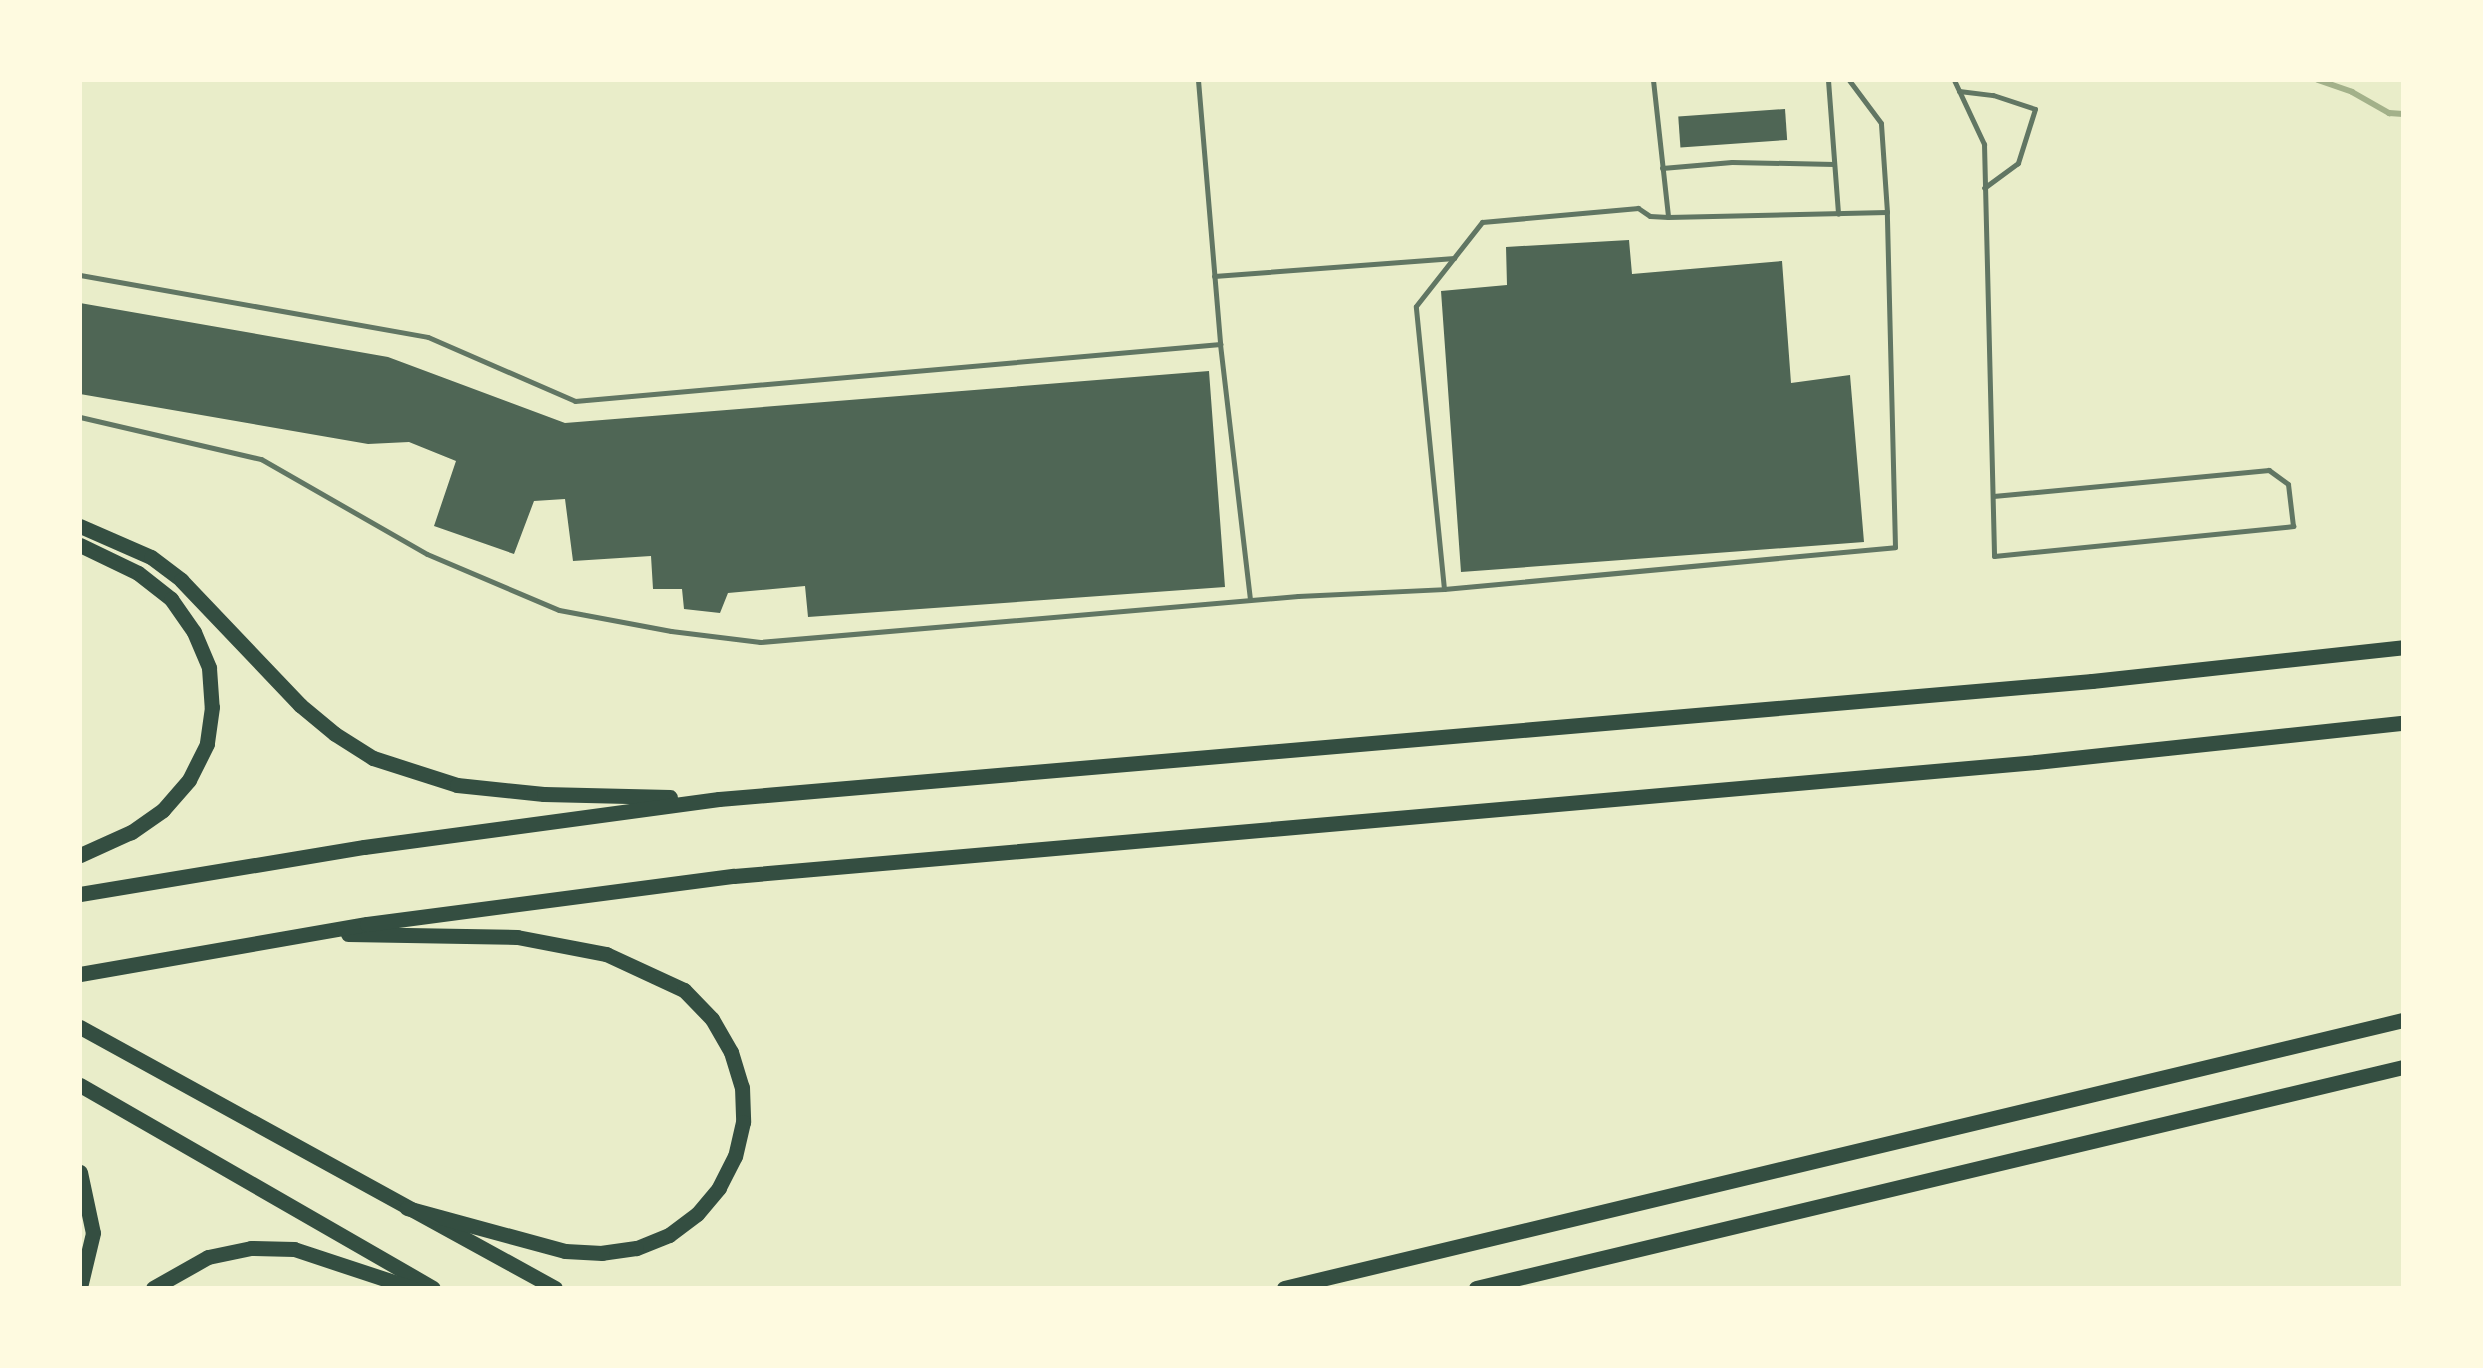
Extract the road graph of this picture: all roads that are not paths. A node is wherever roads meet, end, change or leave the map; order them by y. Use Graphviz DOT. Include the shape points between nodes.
graph roads {
  1 [pos="1198,80"];
  2 [pos="1653,80"];
  3 [pos="1828,80"];
  4 [pos="1849,80"];
  5 [pos="1954,80"];
  6 [pos="1959,90"];
  7 [pos="1834,164"];
  8 [pos="1662,168"];
  9 [pos="1984,188"];
  10 [pos="1887,212"];
  11 [pos="1838,214"];
  12 [pos="1668,217"];
  13 [pos="1454,258"];
  14 [pos="80,274"];
  15 [pos="1214,276"];
  16 [pos="1220,344"];
  17 [pos="80,416"];
  18 [pos="1993,496"];
  19 [pos="80,526"];
  20 [pos="80,545"];
  21 [pos="1444,588"];
  22 [pos="1250,600"];
  23 [pos="2403,647"];
  24 [pos="2403,723"];
  25 [pos="718,798"];
  26 [pos="80,854"];
  27 [pos="80,894"];
  28 [pos="304,934"];
  29 [pos="80,974"];
  30 [pos="2403,1020"];
  31 [pos="80,1027"];
  32 [pos="2403,1067"];
  33 [pos="80,1085"];
  34 [pos="80,1172"];
  35 [pos="407,1208"];
  36 [pos="80,1287"];
  37 [pos="153,1288"];
  38 [pos="412,1288"];
  39 [pos="433,1288"];
  40 [pos="554,1288"];
  41 [pos="1284,1288"];
  42 [pos="1476,1288"];
  1 -- 15 [label="lane"];
  2 -- 8 [label="lane"];
  3 -- 7 [label="lane"];
  4 -- 10 [label="lane" via="1882,122"];
  5 -- 6 [label="lane"];
  6 -- 9 [label="lane" via="1984,144"];
  6 -- 9 [label="lane" via="2035,109 2018,163"];
  7 -- 8 [label="lane"];
  7 -- 11 [label="lane"];
  8 -- 12 [label="lane"];
  9 -- 18 [label="lane"];
  10 -- 11 [label="lane"];
  10 -- 21 [label="lane" via="1895,547"];
  11 -- 12 [label="lane"];
  12 -- 13 [label="lane" via="1638,208 1482,222"];
  13 -- 15 [label="lane"];
  13 -- 21 [label="lane" via="1416,306"];
  14 -- 16 [label="lane" via="428,337 575,401"];
  15 -- 16 [label="lane"];
  16 -- 22 [label="lane"];
  17 -- 22 [label="lane" via="261,459 427,554 580,617 760,642"];
  18 -- 18 [label="lane" via="1994,556 2292,526 2288,484 2268,470"];
  19 -- 25 [label="highway" via="151,557 181,580 300,705 373,758 457,785 501,791"];
  20 -- 26 [label="highway" via="138,573 170,599 209,668 212,707 198,762 163,810"];
  21 -- 22 [label="lane"];
  23 -- 25 [label="highway" via="2076,683"];
  24 -- 28 [label="highway" via="2036,762 884,860"];
  25 -- 27 [label="highway"];
  28 -- 29 [label="highway"];
  28 -- 35 [label="highway" via="516,937 606,954 684,990 732,1052 742,1087 735,1156 708,1201 669,1235 636,1248 566,1251"];
  30 -- 41 [label="highway"];
  31 -- 35 [label="highway"];
  32 -- 42 [label="highway"];
  33 -- 39 [label="highway"];
  34 -- 36 [label="highway" via="93,1233"];
  35 -- 40 [label="highway"];
  37 -- 38 [label="highway" via="208,1257 251,1248 294,1249"];
}
